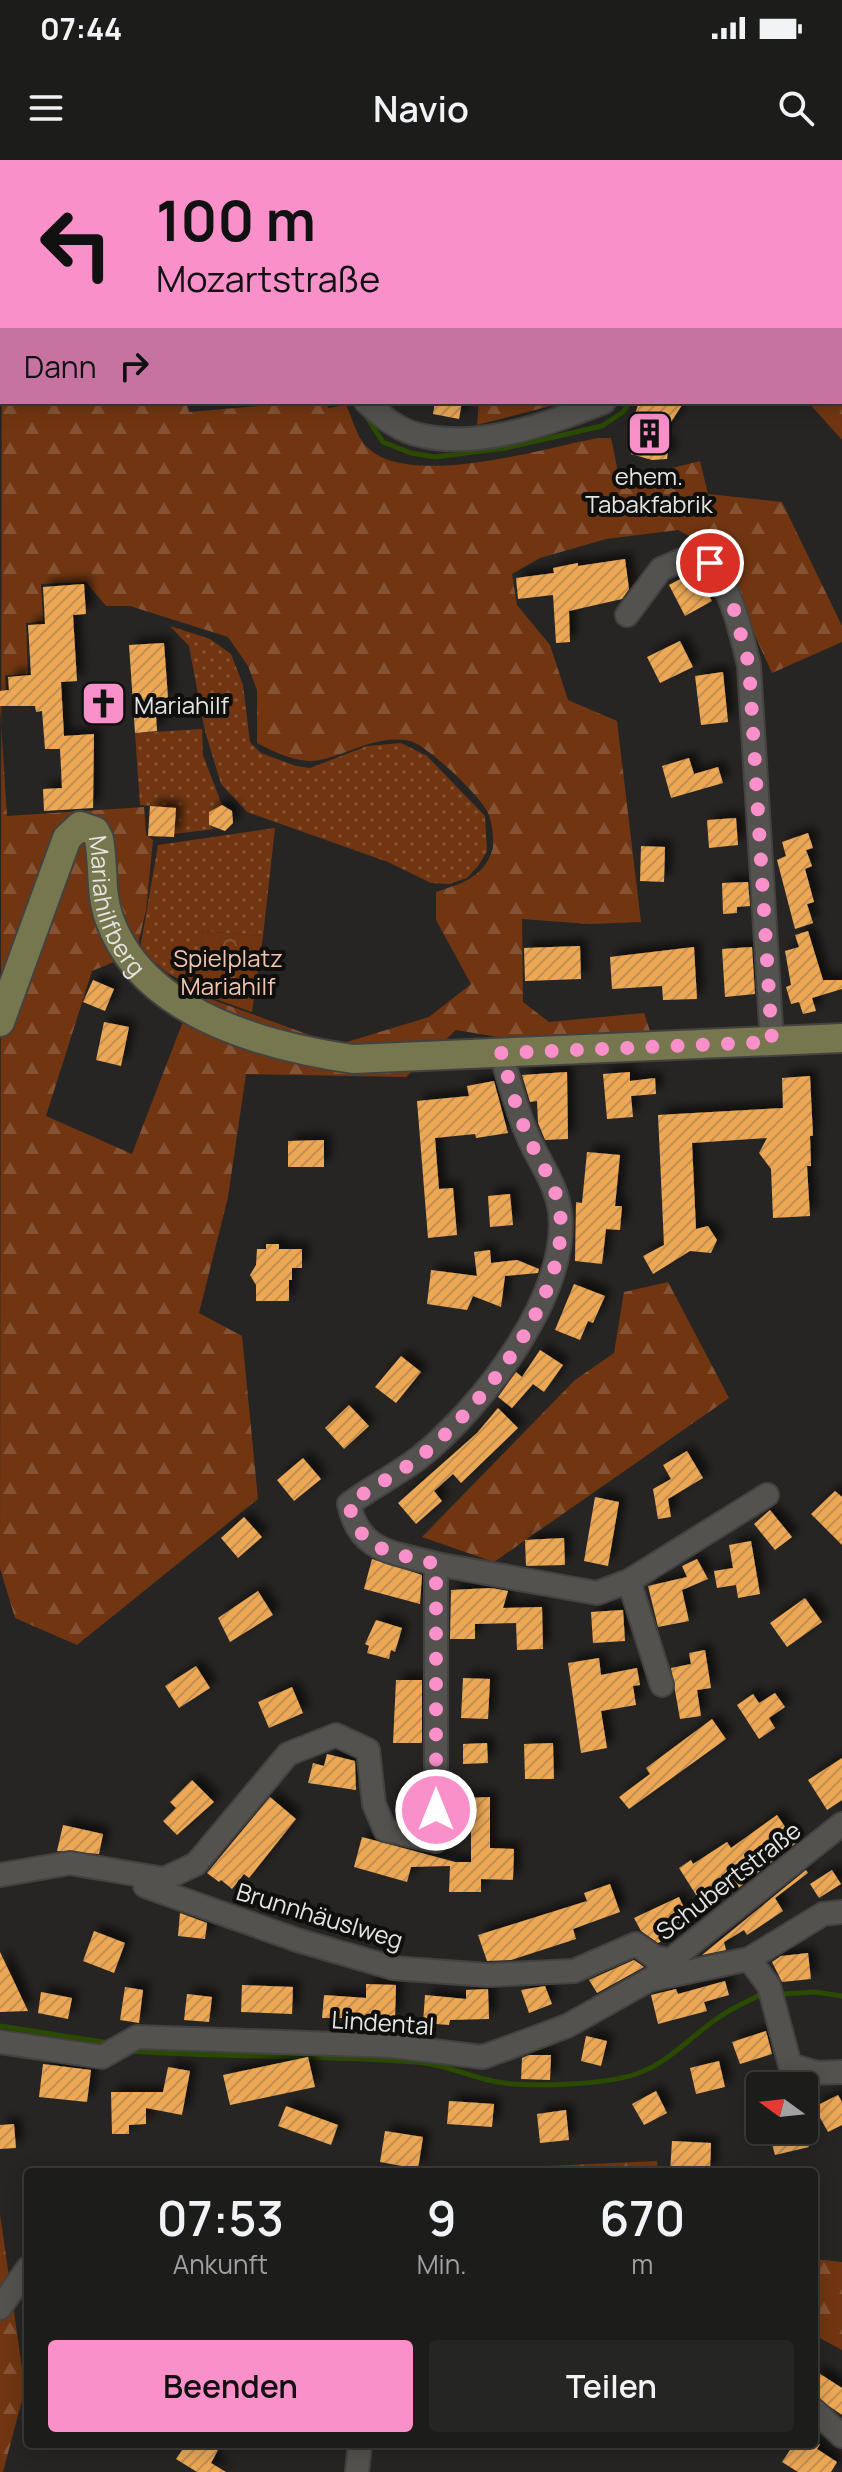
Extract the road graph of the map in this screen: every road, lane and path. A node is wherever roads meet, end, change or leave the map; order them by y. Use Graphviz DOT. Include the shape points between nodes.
graph roads {
  1 [pos="368,404"];
  2 [pos="599,404"];
  3 [pos="627,615"];
  4 [pos="0,1022"];
  5 [pos="842,1038"];
  6 [pos="772,1042"];
  7 [pos="501,1053"];
  8 [pos="767,1495"];
  9 [pos="436,1564"];
  10 [pos="629,1581"];
  11 [pos="662,1685"];
  12 [pos="842,1824"];
  13 [pos="0,1876"];
  14 [pos="842,1912"];
  15 [pos="749,1959"];
  16 [pos="667,1960"];
  17 [pos="649,1980"];
  18 [pos="0,2042"];
  19 [pos="842,2072"];
  20 [pos="24,2274"];
  21 [pos="0,2308"];
  22 [pos="818,2414"];
  23 [pos="842,2436"];
  24 [pos="360,2448"];
  25 [pos="357,2472"];
  1 -- 2 [label="street" via="411,433 449,438 498,435"];
  3 -- 6 [label="street" via="661,569 696,554 710,563 733,606 749,665"];
  4 -- 7 [label="main road, Mariahilfberg" via="67,838 80,826 95,831 99,839 109,918 125,952 151,981 193,1010 269,1041 353,1059"];
  5 -- 6 [label="main road"];
  6 -- 7 [label="main road"];
  7 -- 9 [label="street" via="527,1135 549,1174 560,1212 548,1291 520,1344 485,1390 420,1457 349,1504 354,1527 373,1545"];
  8 -- 10 [label="street"];
  9 -- 10 [label="street" via="597,1593"];
  9 -- 13 [label="street" via="436,1841 385,1830 374,1804 368,1750 336,1735 288,1754 196,1864 164,1879 70,1863"];
  10 -- 11 [label="street"];
  12 -- 16 [label="street, Schubertstraße"];
  13 -- 16 [label="street, Brunnhäuslweg" via="69,1876 156,1888 297,1940 393,1968 487,1975 574,1971 636,1944"];
  14 -- 15 [label="street, Lindental" via="823,1914"];
  15 -- 17 [label="street, Lindental"];
  15 -- 19 [label="street" via="769,1986 790,2065 817,2073"];
  16 -- 17 [label="street, Schubertstraße"];
  17 -- 18 [label="street, Lindental" via="567,2026 483,2057 392,2046 137,2037 102,2057"];
  20 -- 21 [label="street"];
  22 -- 23 [label="street"];
  24 -- 25 [label="street"];
}
